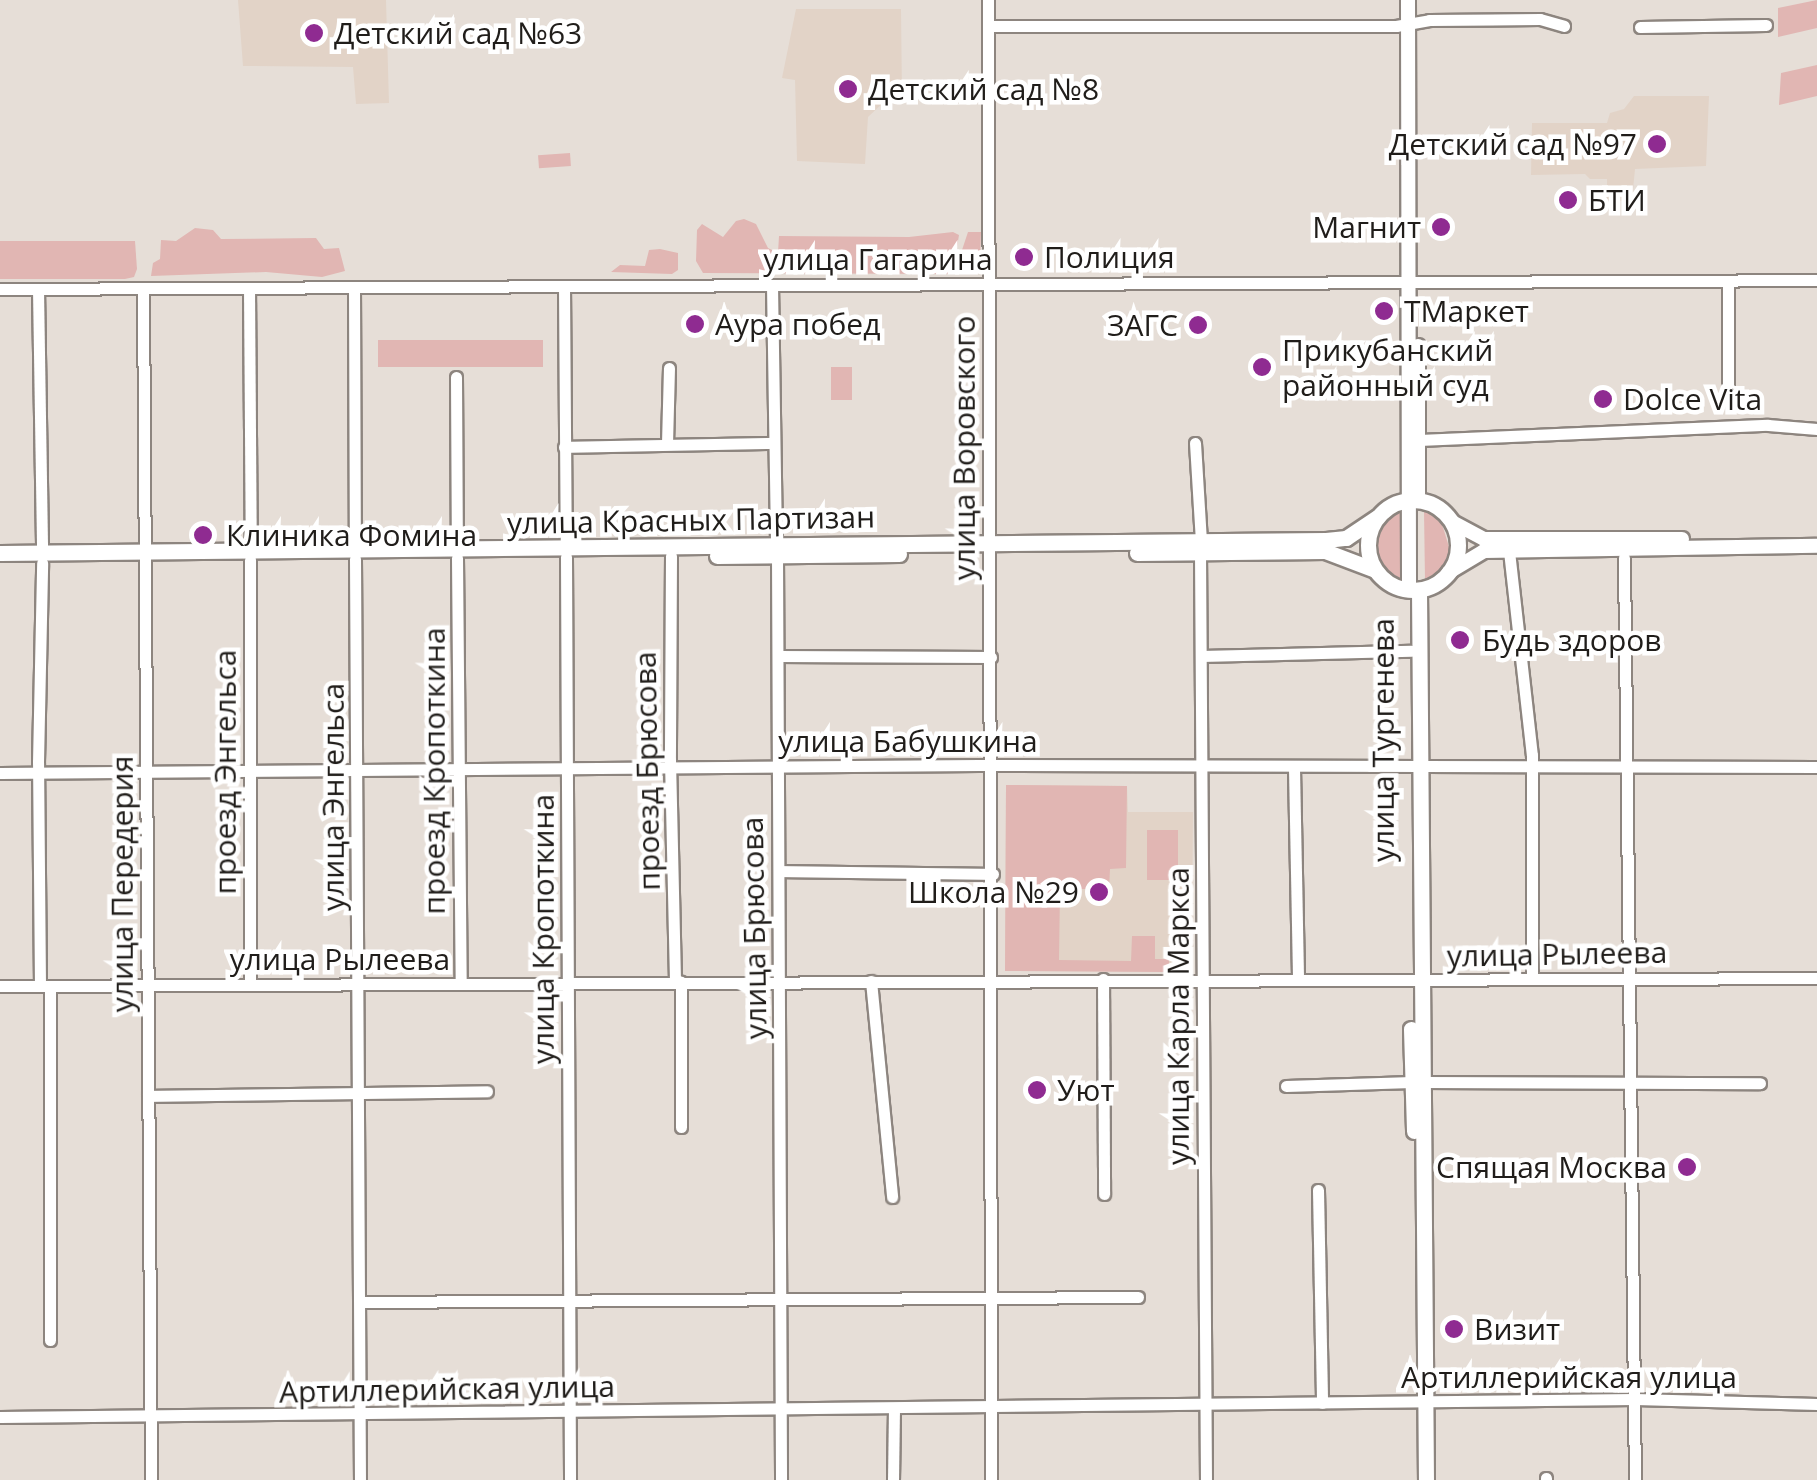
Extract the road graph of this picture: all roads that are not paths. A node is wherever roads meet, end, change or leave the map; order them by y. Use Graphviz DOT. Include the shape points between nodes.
graph roads {
  1 [pos="988,0"];
  2 [pos="1408,0"];
  3 [pos="1416,0"];
  4 [pos="1412,24"];
  5 [pos="1766,25"];
  6 [pos="988,26"];
  7 [pos="1564,26"];
  8 [pos="1640,27"];
  9 [pos="1817,280"];
  10 [pos="1728,281"];
  11 [pos="1413,282"];
  12 [pos="988,284"];
  13 [pos="772,285"];
  14 [pos="564,286"];
  15 [pos="354,287"];
  16 [pos="144,288"];
  17 [pos="249,288"];
  18 [pos="0,289"];
  19 [pos="38,289"];
  20 [pos="669,368"];
  21 [pos="456,378"];
  22 [pos="1728,384"];
  23 [pos="1817,429"];
  24 [pos="1419,440"];
  25 [pos="774,443"];
  26 [pos="1195,443"];
  27 [pos="667,444"];
  28 [pos="564,447"];
  29 [pos="1414,500"];
  30 [pos="1376,518"];
  31 [pos="1452,522"];
  32 [pos="1817,538"];
  33 [pos="1817,546"];
  34 [pos="1200,547"];
  35 [pos="990,549"];
  36 [pos="777,550"];
  37 [pos="1509,551"];
  38 [pos="0,553"];
  39 [pos="566,553"];
  40 [pos="457,554"];
  41 [pos="355,555"];
  42 [pos="146,556"];
  43 [pos="250,556"];
  44 [pos="671,556"];
  45 [pos="42,558"];
  46 [pos="1624,558"];
  47 [pos="0,563"];
  48 [pos="1375,570"];
  49 [pos="1449,572"];
  50 [pos="1414,590"];
  51 [pos="1412,651"];
  52 [pos="778,656"];
  53 [pos="990,656"];
  54 [pos="1200,656"];
  55 [pos="776,766"];
  56 [pos="992,766"];
  57 [pos="670,767"];
  58 [pos="1817,767"];
  59 [pos="358,768"];
  60 [pos="459,768"];
  61 [pos="567,768"];
  62 [pos="1201,768"];
  63 [pos="1294,768"];
  64 [pos="1531,768"];
  65 [pos="1628,768"];
  66 [pos="146,769"];
  67 [pos="251,769"];
  68 [pos="1415,769"];
  69 [pos="0,773"];
  70 [pos="38,773"];
  71 [pos="780,871"];
  72 [pos="993,874"];
  73 [pos="1627,977"];
  74 [pos="1298,978"];
  75 [pos="1817,978"];
  76 [pos="1103,979"];
  77 [pos="1203,979"];
  78 [pos="1532,979"];
  79 [pos="993,980"];
  80 [pos="1415,980"];
  81 [pos="780,981"];
  82 [pos="872,981"];
  83 [pos="680,982"];
  84 [pos="569,983"];
  85 [pos="359,984"];
  86 [pos="461,984"];
  87 [pos="250,985"];
  88 [pos="0,986"];
  89 [pos="46,986"];
  90 [pos="148,986"];
  91 [pos="1418,1082"];
  92 [pos="1628,1084"];
  93 [pos="1760,1084"];
  94 [pos="1286,1086"];
  95 [pos="486,1091"];
  96 [pos="359,1094"];
  97 [pos="148,1096"];
  98 [pos="680,1127"];
  99 [pos="1318,1190"];
  100 [pos="1104,1194"];
  101 [pos="892,1198"];
  102 [pos="1138,1297"];
  103 [pos="782,1299"];
  104 [pos="989,1299"];
  105 [pos="568,1300"];
  106 [pos="360,1302"];
  107 [pos="50,1340"];
  108 [pos="1635,1398"];
  109 [pos="1420,1402"];
  110 [pos="1322,1403"];
  111 [pos="1206,1404"];
  112 [pos="1817,1404"];
  113 [pos="991,1407"];
  114 [pos="894,1408"];
  115 [pos="780,1409"];
  116 [pos="568,1412"];
  117 [pos="360,1413"];
  118 [pos="151,1416"];
  119 [pos="0,1417"];
  120 [pos="151,1480"];
  121 [pos="360,1480"];
  122 [pos="570,1480"];
  123 [pos="781,1480"];
  124 [pos="894,1480"];
  125 [pos="991,1480"];
  126 [pos="1206,1480"];
  127 [pos="1416,1480"];
  128 [pos="1426,1480"];
  129 [pos="1636,1480"];
  1 -- 6 [label="street, улица Воровского"];
  2 -- 4 [label="main road, улица Тургенева"];
  3 -- 4 [label="main road, улица Тургенева"];
  4 -- 6 [label="street"];
  4 -- 7 [label="street" via="1540,19"];
  4 -- 11 [label="main road, улица Тургенева"];
  5 -- 8 [label="street"];
  6 -- 12 [label="street, улица Воровского"];
  9 -- 10 [label="street, улица Гагарина"];
  10 -- 11 [label="street, улица Гагарина"];
  10 -- 22 [label="street"];
  11 -- 12 [label="street, улица Гагарина"];
  11 -- 24 [label="main road, улица Тургенева"];
  11 -- 29 [label="main road, улица Тургенева"];
  12 -- 13 [label="street, улица Гагарина"];
  12 -- 35 [label="street, улица Воровского"];
  13 -- 14 [label="street, улица Гагарина"];
  13 -- 25 [label="street, улица Брюсова"];
  14 -- 15 [label="street, улица Гагарина"];
  14 -- 28 [label="street, улица Кропоткина"];
  15 -- 17 [label="street, улица Гагарина"];
  15 -- 41 [label="street, улица Энгельса"];
  16 -- 17 [label="street, улица Гагарина"];
  16 -- 19 [label="street, улица Гагарина"];
  16 -- 42 [label="street, улица Передерия"];
  17 -- 43 [label="street, проезд Энгельса"];
  18 -- 19 [label="street, улица Гагарина"];
  19 -- 45 [label="street"];
  20 -- 27 [label="street"];
  21 -- 40 [label="street, проезд Кропоткина"];
  23 -- 24 [label="street" via="1768,425"];
  24 -- 29 [label="main road, улица Тургенева"];
  25 -- 27 [label="street"];
  25 -- 36 [label="street, улица Брюсова"];
  26 -- 34 [label="street, улица Карла Маркса"];
  27 -- 28 [label="street"];
  28 -- 39 [label="street, улица Кропоткина"];
  29 -- 30 [label="highway, улица Красных Партизан"];
  29 -- 31 [label="highway" via="1438,507"];
  29 -- 50 [label="main road, улица Тургенева"];
  30 -- 34 [label="highway, улица Красных Партизан" via="1346,538"];
  30 -- 48 [label="highway" via="1368,538"];
  31 -- 32 [label="main road" via="1484,539"];
  31 -- 49 [label="highway" via="1458,552"];
  33 -- 37 [label="main road"];
  34 -- 35 [label="highway, улица Красных Партизан"];
  34 -- 48 [label="highway, улица Красных Партизан" via="1326,552"];
  34 -- 54 [label="street, улица Карла Маркса"];
  35 -- 36 [label="highway, улица Красных Партизан"];
  35 -- 53 [label="street, улица Воровского"];
  36 -- 39 [label="highway, улица Красных Партизан"];
  36 -- 44 [label="highway, улица Красных Партизан"];
  36 -- 52 [label="street, улица Брюсова"];
  37 -- 49 [label="main road" via="1476,554"];
  37 -- 64 [label="street"];
  38 -- 45 [label="highway, улица Красных Партизан"];
  39 -- 40 [label="highway, улица Красных Партизан"];
  39 -- 44 [label="highway, улица Красных Партизан"];
  39 -- 61 [label="street, улица Кропоткина"];
  40 -- 41 [label="highway, улица Красных Партизан"];
  40 -- 60 [label="street, проезд Кропоткина"];
  41 -- 43 [label="highway, улица Красных Партизан"];
  41 -- 59 [label="street, улица Энгельса"];
  42 -- 43 [label="highway, улица Красных Партизан"];
  42 -- 45 [label="highway, улица Красных Партизан"];
  42 -- 66 [label="street, улица Передерия"];
  43 -- 67 [label="street, проезд Энгельса"];
  44 -- 57 [label="street, проезд Брюсова"];
  45 -- 47 [label="highway, улица Красных Партизан"];
  45 -- 70 [label="street"];
  46 -- 65 [label="street"];
  48 -- 50 [label="highway, улица Красных Партизан" via="1390,584"];
  49 -- 50 [label="highway"];
  50 -- 51 [label="highway, улица Тургенева"];
  50 -- 68 [label="highway, улица Тургенева"];
  51 -- 54 [label="street"];
  51 -- 68 [label="highway, улица Тургенева"];
  52 -- 53 [label="street"];
  52 -- 55 [label="street, улица Брюсова"];
  53 -- 56 [label="street, улица Воровского"];
  54 -- 62 [label="street, улица Карла Маркса"];
  55 -- 56 [label="street, улица Бабушкина"];
  55 -- 57 [label="street, улица Бабушкина"];
  55 -- 71 [label="street, улица Брюсова"];
  56 -- 62 [label="street, улица Бабушкина"];
  56 -- 72 [label="street, улица Воровского"];
  57 -- 61 [label="street, улица Бабушкина"];
  57 -- 83 [label="street, проезд Брюсова"];
  58 -- 65 [label="street, улица Бабушкина"];
  59 -- 60 [label="street, улица Бабушкина"];
  59 -- 67 [label="street, улица Бабушкина"];
  59 -- 85 [label="street, улица Энгельса"];
  60 -- 61 [label="street, улица Бабушкина"];
  60 -- 86 [label="street, проезд Кропоткина"];
  61 -- 84 [label="street, улица Кропоткина"];
  62 -- 63 [label="street, улица Бабушкина"];
  62 -- 77 [label="street, улица Карла Маркса"];
  63 -- 68 [label="street, улица Бабушкина"];
  63 -- 74 [label="street"];
  64 -- 65 [label="street, улица Бабушкина"];
  64 -- 68 [label="street, улица Бабушкина"];
  64 -- 78 [label="street"];
  65 -- 73 [label="street"];
  66 -- 67 [label="street, улица Бабушкина"];
  66 -- 70 [label="street, улица Бабушкина"];
  66 -- 90 [label="street, улица Передерия"];
  67 -- 87 [label="street, проезд Энгельса"];
  68 -- 80 [label="highway, улица Тургенева"];
  69 -- 70 [label="street, улица Бабушкина"];
  70 -- 89 [label="street"];
  71 -- 72 [label="street"];
  71 -- 81 [label="street, улица Брюсова"];
  72 -- 79 [label="street, улица Воровского"];
  73 -- 75 [label="street, улица Рылеева"];
  73 -- 78 [label="street, улица Рылеева"];
  73 -- 92 [label="street"];
  74 -- 77 [label="street, улица Рылеева"];
  74 -- 80 [label="street, улица Рылеева"];
  76 -- 77 [label="street, улица Рылеева"];
  76 -- 79 [label="street, улица Рылеева"];
  76 -- 100 [label="street"];
  77 -- 111 [label="street, улица Карла Маркса"];
  78 -- 80 [label="street, улица Рылеева"];
  79 -- 82 [label="street, улица Рылеева"];
  79 -- 104 [label="street, улица Воровского"];
  80 -- 91 [label="highway, улица Тургенева"];
  81 -- 82 [label="street, улица Рылеева"];
  81 -- 83 [label="street, улица Рылеева"];
  81 -- 103 [label="street, улица Брюсова"];
  82 -- 101 [label="street"];
  83 -- 84 [label="street, улица Рылеева"];
  83 -- 98 [label="street"];
  84 -- 86 [label="street, улица Рылеева"];
  84 -- 105 [label="street, улица Кропоткина"];
  85 -- 86 [label="street, улица Рылеева"];
  85 -- 87 [label="street, улица Рылеева"];
  85 -- 96 [label="street, улица Энгельса"];
  87 -- 90 [label="street, улица Рылеева"];
  88 -- 89 [label="street, улица Рылеева"];
  89 -- 90 [label="street, улица Рылеева"];
  89 -- 107 [label="street"];
  90 -- 97 [label="street, улица Передерия"];
  91 -- 92 [label="street"];
  91 -- 94 [label="street"];
  91 -- 109 [label="highway, улица Тургенева"];
  92 -- 93 [label="street"];
  92 -- 108 [label="street"];
  95 -- 96 [label="street"];
  96 -- 97 [label="street"];
  96 -- 106 [label="street, улица Энгельса"];
  97 -- 118 [label="street, улица Передерия"];
  99 -- 110 [label="street"];
  102 -- 104 [label="street"];
  103 -- 104 [label="street"];
  103 -- 105 [label="street"];
  103 -- 115 [label="street, улица Брюсова"];
  104 -- 113 [label="street, улица Воровского"];
  105 -- 106 [label="street"];
  105 -- 116 [label="street, улица Кропоткина"];
  106 -- 117 [label="street, улица Энгельса"];
  108 -- 109 [label="street, Артиллерийская улица"];
  108 -- 112 [label="street, Артиллерийская улица"];
  108 -- 129 [label="street"];
  109 -- 110 [label="street, Артиллерийская улица"];
  109 -- 127 [label="highway, улица Тургенева"];
  109 -- 128 [label="highway, улица Тургенева"];
  110 -- 111 [label="street, Артиллерийская улица"];
  111 -- 113 [label="street, Артиллерийская улица"];
  111 -- 126 [label="street, улица Карла Маркса"];
  113 -- 114 [label="street, Артиллерийская улица"];
  113 -- 125 [label="street, улица Воровского"];
  114 -- 115 [label="street, Артиллерийская улица"];
  114 -- 124 [label="street"];
  115 -- 116 [label="street, Артиллерийская улица"];
  115 -- 123 [label="street, улица Брюсова"];
  116 -- 117 [label="street, Артиллерийская улица"];
  116 -- 122 [label="street, улица Кропоткина"];
  117 -- 118 [label="street, Артиллерийская улица"];
  117 -- 121 [label="street, улица Энгельса"];
  118 -- 119 [label="street, Артиллерийская улица"];
  118 -- 120 [label="street, улица Передерия"];
}
